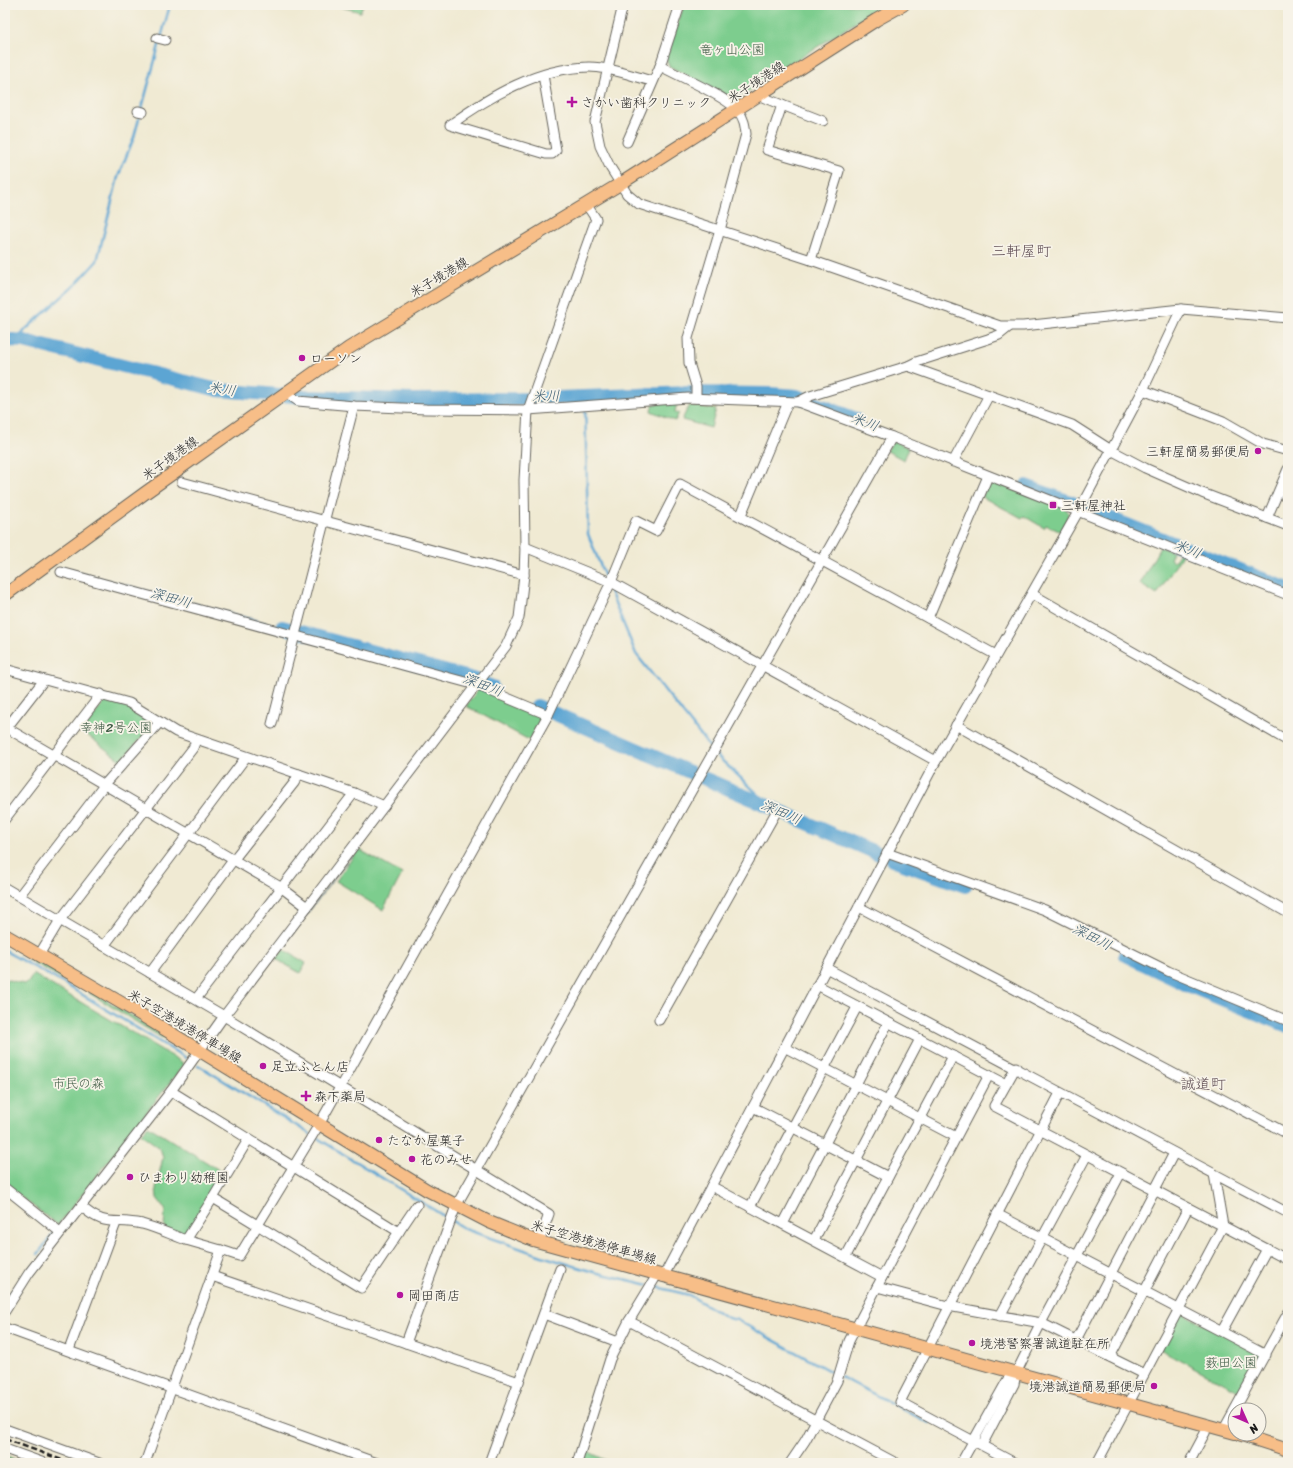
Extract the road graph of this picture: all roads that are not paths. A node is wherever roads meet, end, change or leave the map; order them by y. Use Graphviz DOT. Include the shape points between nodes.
graph roads {
  1 [pos="623,5"];
  2 [pos="680,5"];
  3 [pos="904,5"];
  4 [pos="660,66"];
  5 [pos="606,70"];
  6 [pos="543,75"];
  7 [pos="652,81"];
  8 [pos="760,96"];
  9 [pos="782,105"];
  10 [pos="738,110"];
  11 [pos="823,121"];
  12 [pos="627,142"];
  13 [pos="620,184"];
  14 [pos="586,204"];
  15 [pos="720,230"];
  16 [pos="810,260"];
  17 [pos="1181,310"];
  18 [pos="1288,318"];
  19 [pos="1009,327"];
  20 [pos="908,366"];
  21 [pos="1143,390"];
  22 [pos="285,392"];
  23 [pos="989,395"];
  24 [pos="696,398"];
  25 [pos="788,402"];
  26 [pos="798,402"];
  27 [pos="354,406"];
  28 [pos="528,410"];
  29 [pos="892,437"];
  30 [pos="1111,450"];
  31 [pos="1288,451"];
  32 [pos="953,462"];
  33 [pos="1288,469"];
  34 [pos="988,476"];
  35 [pos="182,482"];
  36 [pos="1078,512"];
  37 [pos="741,515"];
  38 [pos="1267,518"];
  39 [pos="325,521"];
  40 [pos="1288,526"];
  41 [pos="525,547"];
  42 [pos="822,559"];
  43 [pos="61,572"];
  44 [pos="524,576"];
  45 [pos="611,582"];
  46 [pos="1032,594"];
  47 [pos="5,595"];
  48 [pos="1288,595"];
  49 [pos="928,618"];
  50 [pos="295,635"];
  51 [pos="996,655"];
  52 [pos="762,665"];
  53 [pos="5,669"];
  54 [pos="44,680"];
  55 [pos="476,685"];
  56 [pos="101,694"];
  57 [pos="548,715"];
  58 [pos="160,722"];
  59 [pos="272,724"];
  60 [pos="956,725"];
  61 [pos="6,728"];
  62 [pos="196,740"];
  63 [pos="1288,741"];
  64 [pos="54,754"];
  65 [pos="246,757"];
  66 [pos="936,761"];
  67 [pos="299,774"];
  68 [pos="104,784"];
  69 [pos="354,793"];
  70 [pos="384,806"];
  71 [pos="146,809"];
  72 [pos="775,814"];
  73 [pos="5,819"];
  74 [pos="188,834"];
  75 [pos="887,853"];
  76 [pos="234,859"];
  77 [pos="5,888"];
  78 [pos="282,888"];
  79 [pos="19,896"];
  80 [pos="307,907"];
  81 [pos="859,907"];
  82 [pos="1288,914"];
  83 [pos="60,920"];
  84 [pos="5,935"];
  85 [pos="104,946"];
  86 [pos="39,955"];
  87 [pos="826,968"];
  88 [pos="150,972"];
  89 [pos="817,985"];
  90 [pos="196,999"];
  91 [pos="857,1006"];
  92 [pos="224,1016"];
  93 [pos="659,1020"];
  94 [pos="1288,1021"];
  95 [pos="888,1023"];
  96 [pos="920,1039"];
  97 [pos="784,1046"];
  98 [pos="199,1052"];
  99 [pos="953,1056"];
  100 [pos="824,1067"];
  101 [pos="1016,1067"];
  102 [pos="989,1075"];
  103 [pos="856,1084"];
  104 [pos="1006,1084"];
  105 [pos="340,1086"];
  106 [pos="171,1091"];
  107 [pos="1060,1093"];
  108 [pos="887,1100"];
  109 [pos="753,1107"];
  110 [pos="919,1118"];
  111 [pos="320,1123"];
  112 [pos="792,1128"];
  113 [pos="1040,1130"];
  114 [pos="1288,1134"];
  115 [pos="956,1137"];
  116 [pos="248,1140"];
  117 [pos="824,1144"];
  118 [pos="1174,1154"];
  119 [pos="1087,1155"];
  120 [pos="856,1160"];
  121 [pos="293,1167"];
  122 [pos="477,1171"];
  123 [pos="1120,1173"];
  124 [pos="1214,1174"];
  125 [pos="888,1177"];
  126 [pos="711,1186"];
  127 [pos="5,1188"];
  128 [pos="1153,1190"];
  129 [pos="213,1198"];
  130 [pos="417,1205"];
  131 [pos="81,1206"];
  132 [pos="456,1206"];
  133 [pos="750,1207"];
  134 [pos="1188,1208"];
  135 [pos="1288,1213"];
  136 [pos="997,1214"];
  137 [pos="116,1223"];
  138 [pos="783,1224"];
  139 [pos="258,1225"];
  140 [pos="1223,1226"];
  141 [pos="60,1232"];
  142 [pos="399,1232"];
  143 [pos="1043,1237"];
  144 [pos="186,1240"];
  145 [pos="814,1240"];
  146 [pos="539,1242"];
  147 [pos="1267,1249"];
  148 [pos="221,1250"];
  149 [pos="1077,1255"];
  150 [pos="846,1256"];
  151 [pos="1288,1260"];
  152 [pos="560,1269"];
  153 [pos="1110,1273"];
  154 [pos="212,1276"];
  155 [pos="660,1276"];
  156 [pos="882,1277"];
  157 [pos="877,1287"];
  158 [pos="1145,1291"];
  159 [pos="948,1306"];
  160 [pos="1179,1309"];
  161 [pos="5,1311"];
  162 [pos="1288,1313"];
  163 [pos="544,1314"];
  164 [pos="1000,1316"];
  165 [pos="629,1321"];
  166 [pos="1041,1323"];
  167 [pos="1286,1323"];
  168 [pos="5,1328"];
  169 [pos="855,1328"];
  170 [pos="1222,1332"];
  171 [pos="1076,1340"];
  172 [pos="618,1342"];
  173 [pos="406,1343"];
  174 [pos="927,1347"];
  175 [pos="69,1350"];
  176 [pos="1266,1355"];
  177 [pos="1110,1357"];
  178 [pos="1016,1373"];
  179 [pos="1144,1374"];
  180 [pos="519,1382"];
  181 [pos="171,1388"];
  182 [pos="1243,1402"];
  183 [pos="1129,1403"];
  184 [pos="815,1420"];
  185 [pos="1207,1424"];
  186 [pos="5,1429"];
  187 [pos="1227,1430"];
  188 [pos="1264,1442"];
  189 [pos="978,1443"];
  190 [pos="5,1450"];
  191 [pos="1288,1450"];
  192 [pos="44,1463"];
  193 [pos="99,1463"];
  194 [pos="145,1463"];
  195 [pos="377,1463"];
  196 [pos="489,1463"];
  197 [pos="577,1463"];
  198 [pos="790,1463"];
  199 [pos="896,1463"];
  200 [pos="961,1463"];
  201 [pos="1015,1463"];
  202 [pos="1097,1463"];
  203 [pos="1189,1463"];
  1 -- 5 [label="street"];
  2 -- 4 [label="street"];
  3 -- 8 [label="main road, 米子境港線" via="876,20"];
  4 -- 7 [label="street"];
  4 -- 10 [label="street" via="727,101"];
  5 -- 6 [label="street" via="589,67"];
  5 -- 7 [label="street"];
  5 -- 13 [label="street" via="595,122 600,146"];
  6 -- 6 [label="street" via="507,88 450,125 552,154 556,150"];
  7 -- 12 [label="street"];
  8 -- 9 [label="street"];
  8 -- 10 [label="main road, 米子境港線"];
  9 -- 11 [label="street"];
  9 -- 16 [label="street" via="767,150 839,171"];
  10 -- 13 [label="main road, 米子境港線"];
  10 -- 15 [label="street" via="744,121 746,134"];
  13 -- 14 [label="main road, 米子境港線"];
  13 -- 15 [label="street" via="639,204"];
  14 -- 22 [label="main road, 米子境港線" via="349,348"];
  14 -- 28 [label="street" via="596,219"];
  15 -- 16 [label="street"];
  15 -- 24 [label="street" via="688,338 689,363 696,386"];
  16 -- 19 [label="street"];
  17 -- 18 [label="street"];
  17 -- 19 [label="street"];
  17 -- 21 [label="street"];
  19 -- 20 [label="street" via="999,335"];
  20 -- 23 [label="street"];
  20 -- 26 [label="street"];
  21 -- 30 [label="street"];
  21 -- 31 [label="street" via="1224,421 1263,444"];
  22 -- 27 [label="street" via="298,401"];
  22 -- 47 [label="main road, 米子境港線"];
  23 -- 30 [label="street" via="1072,425"];
  23 -- 32 [label="street"];
  24 -- 25 [label="street"];
  24 -- 28 [label="street"];
  25 -- 26 [label="street"];
  25 -- 37 [label="street"];
  26 -- 29 [label="street"];
  27 -- 28 [label="street" via="426,410"];
  27 -- 39 [label="street"];
  28 -- 41 [label="street" via="524,480"];
  29 -- 32 [label="street"];
  29 -- 42 [label="street"];
  30 -- 36 [label="street"];
  30 -- 38 [label="street" via="1202,493"];
  32 -- 34 [label="street"];
  33 -- 38 [label="street"];
  34 -- 36 [label="street"];
  34 -- 49 [label="street"];
  35 -- 39 [label="street"];
  36 -- 46 [label="street"];
  36 -- 48 [label="street" via="1206,560"];
  37 -- 42 [label="street"];
  37 -- 45 [label="street" via="680,484 656,531 636,521"];
  38 -- 40 [label="street"];
  39 -- 44 [label="street"];
  39 -- 50 [label="street"];
  41 -- 44 [label="street"];
  41 -- 45 [label="street"];
  42 -- 49 [label="street"];
  42 -- 52 [label="street"];
  43 -- 50 [label="street"];
  44 -- 55 [label="street" via="519,618 506,646"];
  45 -- 52 [label="street"];
  45 -- 57 [label="street"];
  46 -- 51 [label="street"];
  46 -- 63 [label="street"];
  49 -- 51 [label="street"];
  50 -- 55 [label="street"];
  50 -- 59 [label="street"];
  51 -- 60 [label="street"];
  52 -- 66 [label="street"];
  52 -- 122 [label="street"];
  53 -- 54 [label="street"];
  54 -- 56 [label="street"];
  54 -- 61 [label="street"];
  55 -- 57 [label="street"];
  55 -- 70 [label="street"];
  56 -- 58 [label="street" via="129,703"];
  56 -- 64 [label="street"];
  57 -- 105 [label="street"];
  58 -- 62 [label="street"];
  58 -- 68 [label="street"];
  60 -- 66 [label="street"];
  60 -- 82 [label="street"];
  61 -- 64 [label="street"];
  62 -- 65 [label="street"];
  62 -- 71 [label="street" via="193,748"];
  64 -- 68 [label="street"];
  64 -- 73 [label="street"];
  65 -- 67 [label="street"];
  65 -- 74 [label="street"];
  66 -- 75 [label="street"];
  67 -- 69 [label="street"];
  67 -- 76 [label="street"];
  68 -- 71 [label="street"];
  68 -- 79 [label="street"];
  69 -- 70 [label="street"];
  69 -- 78 [label="street"];
  70 -- 80 [label="street"];
  71 -- 74 [label="street"];
  71 -- 83 [label="street"];
  72 -- 93 [label="street"];
  74 -- 76 [label="street"];
  74 -- 85 [label="street"];
  75 -- 81 [label="street"];
  75 -- 94 [label="street" via="1044,910 1168,971"];
  76 -- 78 [label="street"];
  76 -- 88 [label="street"];
  77 -- 79 [label="street"];
  78 -- 80 [label="street"];
  78 -- 90 [label="street"];
  79 -- 83 [label="street"];
  80 -- 92 [label="street"];
  81 -- 87 [label="street"];
  81 -- 114 [label="street"];
  83 -- 85 [label="street"];
  83 -- 86 [label="street"];
  84 -- 86 [label="main road, 米子空港境港停車場線"];
  85 -- 88 [label="street"];
  86 -- 98 [label="main road, 米子空港境港停車場線"];
  87 -- 89 [label="street"];
  87 -- 101 [label="street"];
  88 -- 90 [label="street"];
  89 -- 91 [label="street"];
  89 -- 97 [label="street"];
  90 -- 92 [label="street"];
  91 -- 95 [label="street"];
  91 -- 100 [label="street"];
  92 -- 98 [label="street"];
  92 -- 105 [label="street"];
  95 -- 96 [label="street"];
  95 -- 103 [label="street"];
  96 -- 99 [label="street"];
  96 -- 108 [label="street"];
  97 -- 100 [label="street"];
  97 -- 109 [label="street"];
  98 -- 106 [label="street"];
  98 -- 111 [label="main road, 米子空港境港停車場線"];
  99 -- 102 [label="street"];
  99 -- 110 [label="street"];
  100 -- 103 [label="street"];
  100 -- 112 [label="street"];
  101 -- 104 [label="street"];
  101 -- 107 [label="street"];
  102 -- 104 [label="street"];
  102 -- 115 [label="street"];
  103 -- 108 [label="street"];
  103 -- 117 [label="street"];
  104 -- 113 [label="street" via="994,1106"];
  105 -- 111 [label="street"];
  105 -- 122 [label="street"];
  106 -- 116 [label="street"];
  106 -- 131 [label="street"];
  107 -- 113 [label="street"];
  107 -- 118 [label="street"];
  108 -- 110 [label="street"];
  108 -- 120 [label="street"];
  109 -- 112 [label="street"];
  109 -- 126 [label="street"];
  110 -- 115 [label="street"];
  110 -- 125 [label="street"];
  111 -- 121 [label="street"];
  111 -- 132 [label="main road, 米子空港境港停車場線"];
  112 -- 117 [label="street"];
  112 -- 133 [label="street"];
  113 -- 119 [label="street"];
  113 -- 136 [label="street"];
  115 -- 156 [label="street"];
  116 -- 121 [label="street"];
  116 -- 129 [label="street"];
  117 -- 120 [label="street"];
  117 -- 138 [label="street"];
  118 -- 124 [label="street"];
  118 -- 128 [label="street"];
  119 -- 123 [label="street"];
  119 -- 143 [label="street"];
  120 -- 125 [label="street"];
  120 -- 145 [label="street"];
  121 -- 139 [label="street"];
  121 -- 142 [label="street"];
  122 -- 132 [label="street"];
  122 -- 146 [label="street" via="549,1214"];
  123 -- 128 [label="street"];
  123 -- 149 [label="street"];
  124 -- 135 [label="street"];
  124 -- 140 [label="street"];
  125 -- 150 [label="street"];
  126 -- 133 [label="street"];
  126 -- 155 [label="street"];
  127 -- 141 [label="street"];
  128 -- 134 [label="street"];
  128 -- 153 [label="street"];
  129 -- 139 [label="street"];
  129 -- 144 [label="street"];
  130 -- 142 [label="street"];
  131 -- 137 [label="street" via="102,1221"];
  131 -- 141 [label="street"];
  132 -- 146 [label="main road, 米子空港境港停車場線"];
  132 -- 173 [label="street"];
  133 -- 138 [label="street"];
  134 -- 140 [label="street"];
  134 -- 158 [label="street"];
  136 -- 143 [label="street"];
  136 -- 159 [label="street"];
  137 -- 144 [label="street" via="131,1222 144,1225"];
  137 -- 175 [label="street"];
  138 -- 145 [label="street"];
  139 -- 142 [label="street" via="361,1288"];
  139 -- 148 [label="street" via="240,1256"];
  140 -- 147 [label="street"];
  140 -- 160 [label="street"];
  141 -- 161 [label="street" via="29,1273"];
  143 -- 149 [label="street"];
  143 -- 164 [label="street"];
  144 -- 148 [label="street"];
  145 -- 150 [label="street"];
  146 -- 155 [label="main road, 米子空港境港停車場線"];
  147 -- 151 [label="street"];
  147 -- 170 [label="street"];
  148 -- 154 [label="street"];
  149 -- 153 [label="street"];
  149 -- 166 [label="street"];
  150 -- 156 [label="street"];
  152 -- 163 [label="street"];
  153 -- 158 [label="street"];
  153 -- 171 [label="street"];
  154 -- 173 [label="street"];
  154 -- 181 [label="street"];
  155 -- 165 [label="street"];
  155 -- 169 [label="main road, 米子空港境港停車場線"];
  156 -- 157 [label="street"];
  157 -- 159 [label="street"];
  157 -- 169 [label="street"];
  158 -- 160 [label="street"];
  158 -- 177 [label="street"];
  159 -- 164 [label="street"];
  159 -- 174 [label="street"];
  160 -- 170 [label="street"];
  160 -- 179 [label="street"];
  162 -- 167 [label="street"];
  163 -- 172 [label="street"];
  163 -- 180 [label="street"];
  164 -- 166 [label="street"];
  165 -- 172 [label="street"];
  165 -- 184 [label="street"];
  166 -- 171 [label="street"];
  166 -- 178 [label="street"];
  167 -- 176 [label="street"];
  168 -- 175 [label="street"];
  169 -- 174 [label="main road, 米子空港境港停車場線"];
  169 -- 184 [label="street" via="837,1380"];
  170 -- 176 [label="street"];
  171 -- 177 [label="street"];
  172 -- 197 [label="street" via="604,1376"];
  173 -- 180 [label="street"];
  174 -- 178 [label="main road, 米子空港境港停車場線"];
  174 -- 189 [label="street" via="900,1402"];
  175 -- 181 [label="street"];
  176 -- 182 [label="street"];
  177 -- 179 [label="street"];
  178 -- 183 [label="main road, 米子空港境港停車場線"];
  178 -- 189 [label="street" via="1014,1384"];
  179 -- 183 [label="street"];
  180 -- 196 [label="street"];
  181 -- 194 [label="street"];
  181 -- 195 [label="street"];
  183 -- 185 [label="main road, 米子空港境港停車場線"];
  183 -- 202 [label="street"];
  184 -- 198 [label="street"];
  184 -- 199 [label="street"];
  185 -- 187 [label="main road, 米子空港境港停車場線"];
  185 -- 203 [label="street"];
  186 -- 193 [label="street"];
  188 -- 191 [label="main road"];
  189 -- 200 [label="street"];
  189 -- 201 [label="street"];
  190 -- 192 [label="street"];
}
